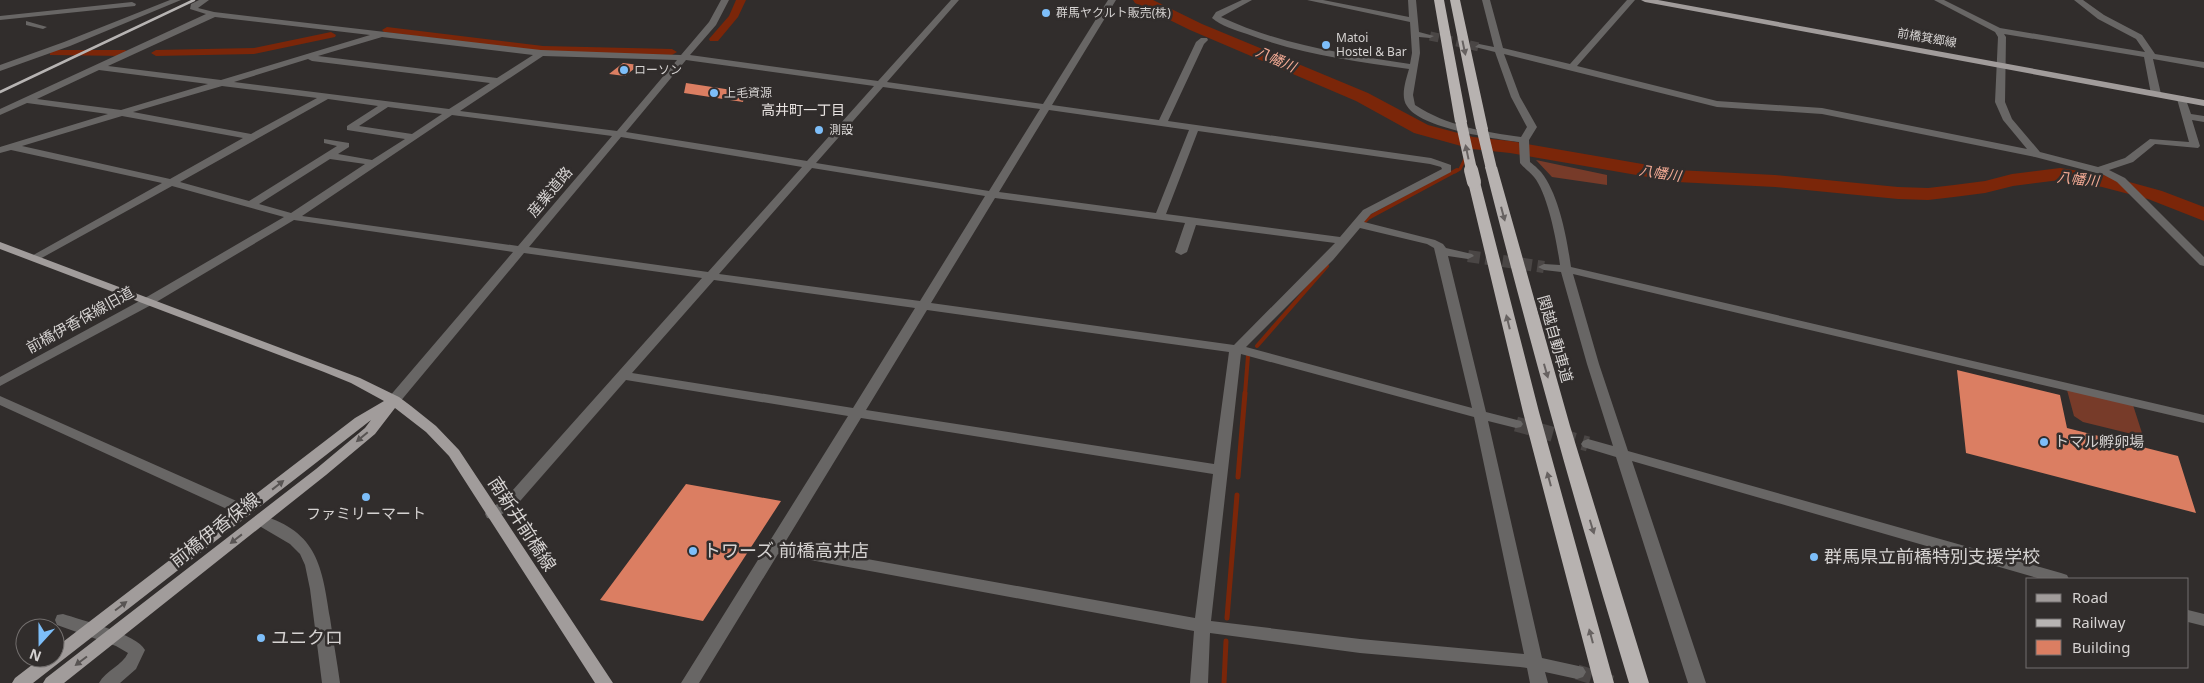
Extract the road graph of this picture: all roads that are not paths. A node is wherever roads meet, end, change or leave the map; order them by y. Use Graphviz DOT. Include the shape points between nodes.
graph roads {
  1 [pos="177,0"];
  2 [pos="205,0"];
  3 [pos="725,0"];
  4 [pos="955,0"];
  5 [pos="1112,0"];
  6 [pos="1248,0"];
  7 [pos="1311,0"];
  8 [pos="1412,0"];
  9 [pos="1439,0"];
  10 [pos="1455,0"];
  11 [pos="1486,0"];
  12 [pos="1631,0"];
  13 [pos="1645,0"];
  14 [pos="1938,0"];
  15 [pos="2078,0"];
  16 [pos="132,4"];
  17 [pos="214,14"];
  18 [pos="0,18"];
  19 [pos="1414,20"];
  20 [pos="29,23"];
  21 [pos="43,27"];
  22 [pos="1998,30"];
  23 [pos="382,34"];
  24 [pos="1415,34"];
  25 [pos="1430,36"];
  26 [pos="1204,40"];
  27 [pos="1478,47"];
  28 [pos="1498,51"];
  29 [pos="541,53"];
  30 [pos="2150,56"];
  31 [pos="684,57"];
  32 [pos="306,58"];
  33 [pos="2000,64"];
  34 [pos="2204,65"];
  35 [pos="98,67"];
  36 [pos="1414,67"];
  37 [pos="0,68"];
  38 [pos="1571,68"];
  39 [pos="498,81"];
  40 [pos="222,83"];
  41 [pos="881,84"];
  42 [pos="2156,94"];
  43 [pos="325,96"];
  44 [pos="2182,99"];
  45 [pos="26,100"];
  46 [pos="2204,103"];
  47 [pos="387,104"];
  48 [pos="1045,107"];
  49 [pos="0,112"];
  50 [pos="452,112"];
  51 [pos="121,114"];
  52 [pos="2187,116"];
  53 [pos="2204,119"];
  54 [pos="1162,124"];
  55 [pos="1195,128"];
  56 [pos="618,134"];
  57 [pos="252,137"];
  58 [pos="414,137"];
  59 [pos="327,141"];
  60 [pos="1524,146"];
  61 [pos="6,149"];
  62 [pos="2036,154"];
  63 [pos="329,156"];
  64 [pos="375,163"];
  65 [pos="810,165"];
  66 [pos="2100,170"];
  67 [pos="170,182"];
  68 [pos="991,194"];
  69 [pos="249,205"];
  70 [pos="1160,216"];
  71 [pos="292,217"];
  72 [pos="1192,220"];
  73 [pos="1357,224"];
  74 [pos="1343,241"];
  75 [pos="0,245"];
  76 [pos="521,250"];
  77 [pos="1441,251"];
  78 [pos="1181,252"];
  79 [pos="1468,256"];
  80 [pos="34,258"];
  81 [pos="2204,263"];
  82 [pos="1544,267"];
  83 [pos="1566,269"];
  84 [pos="711,275"];
  85 [pos="148,301"];
  86 [pos="922,306"];
  87 [pos="1237,348"];
  88 [pos="623,376"];
  89 [pos="0,382"];
  90 [pos="0,400"];
  91 [pos="394,400"];
  92 [pos="856,412"];
  93 [pos="1480,414"];
  94 [pos="2204,419"];
  95 [pos="1516,424"];
  96 [pos="1588,444"];
  97 [pos="1622,454"];
  98 [pos="1220,470"];
  99 [pos="245,511"];
  100 [pos="492,514"];
  101 [pos="260,520"];
  102 [pos="774,548"];
  103 [pos="2056,578"];
  104 [pos="2189,616"];
  105 [pos="2204,620"];
  106 [pos="65,621"];
  107 [pos="1202,626"];
  108 [pos="90,630"];
  109 [pos="111,637"];
  110 [pos="65,649"];
  111 [pos="1534,662"];
  112 [pos="40,668"];
  113 [pos="1577,672"];
  114 [pos="21,683"];
  115 [pos="52,683"];
  116 [pos="108,683"];
  117 [pos="331,683"];
  118 [pos="604,683"];
  119 [pos="690,683"];
  120 [pos="1199,683"];
  121 [pos="1539,683"];
  122 [pos="1604,683"];
  123 [pos="1639,683"];
  124 [pos="1698,683"];
  1 -- 37 [label="street"];
  2 -- 17 [label="street" via="194,9"];
  3 -- 31 [label="street, 産業道路" via="713,23"];
  4 -- 41 [label="street"];
  5 -- 48 [label="street"];
  6 -- 36 [label="street" via="1216,18 1280,43 1339,57"];
  7 -- 19 [label="street"];
  8 -- 19 [label="street"];
  122 -- 9 [label="highway, one-way, bridge" via="1531,412 1474,182"];
  10 -- 123 [label="highway, 関越自動車道, one-way, bridge" via="1491,167 1559,416"];
  11 -- 28 [label="street"];
  12 -- 38 [label="street"];
  13 -- 33 [label="main road, 前橋箕郷線"];
  14 -- 22 [label="street"];
  15 -- 30 [label="street" via="2101,17 2139,37"];
  16 -- 18 [label="street"];
  17 -- 23 [label="street"];
  17 -- 35 [label="street"];
  19 -- 24 [label="street"];
  20 -- 21 [label="street"];
  22 -- 30 [label="street"];
  22 -- 33 [label="street" via="2002,37"];
  23 -- 29 [label="street"];
  23 -- 32 [label="street"];
  24 -- 25 [label="street"];
  24 -- 36 [label="street"];
  26 -- 54 [label="street" via="1200,42"];
  27 -- 28 [label="street"];
  28 -- 38 [label="street"];
  28 -- 60 [label="street" via="1514,95 1532,127"];
  29 -- 31 [label="street"];
  29 -- 39 [label="street, 前橋伊香保線旧道"];
  30 -- 34 [label="street"];
  30 -- 42 [label="street"];
  31 -- 41 [label="street"];
  31 -- 56 [label="street, 産業道路"];
  32 -- 39 [label="street"];
  32 -- 40 [label="street"];
  33 -- 42 [label="main road, 前橋箕郷線"];
  33 -- 62 [label="street" via="2000,102 2008,120"];
  35 -- 40 [label="street"];
  35 -- 45 [label="street"];
  36 -- 60 [label="street" via="1408,95 1409,104 1414,109 1468,131"];
  38 -- 62 [label="street" via="1722,105 1817,110"];
  39 -- 50 [label="street, 前橋伊香保線旧道"];
  40 -- 43 [label="street"];
  40 -- 51 [label="street"];
  41 -- 48 [label="street"];
  41 -- 65 [label="street"];
  42 -- 44 [label="main road, 前橋箕郷線"];
  43 -- 47 [label="street"];
  43 -- 57 [label="street"];
  44 -- 46 [label="main road, 前橋箕郷線"];
  44 -- 52 [label="street"];
  45 -- 49 [label="street"];
  45 -- 51 [label="street"];
  47 -- 50 [label="street"];
  47 -- 58 [label="street" via="350,128"];
  48 -- 54 [label="street"];
  48 -- 68 [label="street"];
  50 -- 56 [label="street"];
  50 -- 58 [label="street, 前橋伊香保線旧道"];
  51 -- 57 [label="street"];
  51 -- 61 [label="street"];
  52 -- 53 [label="street"];
  52 -- 66 [label="street" via="2195,146 2153,141 2128,160"];
  54 -- 55 [label="street"];
  55 -- 70 [label="street"];
  55 -- 73 [label="street" via="1448,167 1367,212"];
  56 -- 65 [label="street"];
  56 -- 76 [label="street, 産業道路"];
  57 -- 67 [label="street"];
  58 -- 64 [label="street, 前橋伊香保線旧道"];
  59 -- 63 [label="street" via="346,144"];
  60 -- 83 [label="street" via="1524,163 1539,176 1548,192"];
  61 -- 67 [label="street"];
  62 -- 66 [label="street"];
  63 -- 64 [label="street"];
  63 -- 69 [label="street"];
  64 -- 71 [label="street, 前橋伊香保線旧道"];
  65 -- 68 [label="street"];
  65 -- 84 [label="street"];
  66 -- 81 [label="street" via="2121,180"];
  67 -- 69 [label="street"];
  67 -- 80 [label="street"];
  68 -- 70 [label="street"];
  68 -- 86 [label="street"];
  69 -- 71 [label="street"];
  70 -- 72 [label="street"];
  71 -- 76 [label="street"];
  71 -- 85 [label="street, 前橋伊香保線旧道"];
  72 -- 74 [label="street"];
  72 -- 78 [label="street"];
  73 -- 74 [label="street"];
  73 -- 77 [label="street" via="1430,242"];
  74 -- 87 [label="street"];
  75 -- 80 [label="main road"];
  76 -- 84 [label="street"];
  76 -- 91 [label="street, 産業道路"];
  77 -- 79 [label="street"];
  77 -- 93 [label="street"];
  80 -- 85 [label="main road"];
  82 -- 83 [label="street"];
  83 -- 94 [label="street"];
  83 -- 97 [label="street"];
  84 -- 86 [label="street"];
  84 -- 88 [label="street"];
  85 -- 89 [label="street, 前橋伊香保線旧道"];
  85 -- 91 [label="main road" via="276,352 350,377"];
  86 -- 87 [label="street"];
  86 -- 92 [label="street"];
  87 -- 93 [label="street"];
  87 -- 98 [label="street"];
  88 -- 92 [label="street"];
  88 -- 100 [label="street" via="509,504"];
  90 -- 99 [label="street"];
  99 -- 91 [label="main road, 前橋伊香保線, one-way" via="360,421"];
  91 -- 100 [label="main road, 南新井前橋線" via="419,418 454,453"];
  91 -- 101 [label="main road, 前橋伊香保線, one-way" via="370,431"];
  92 -- 98 [label="street"];
  92 -- 102 [label="street"];
  93 -- 95 [label="street"];
  93 -- 111 [label="street"];
  96 -- 97 [label="street"];
  97 -- 103 [label="street"];
  97 -- 124 [label="street"];
  98 -- 107 [label="street"];
  108 -- 99 [label="main road, 前橋伊香保線, one-way"];
  100 -- 118 [label="main road, 南新井前橋線"];
  101 -- 109 [label="main road, 前橋伊香保線, one-way"];
  101 -- 117 [label="street" via="288,534 304,549 312,564 319,590"];
  102 -- 107 [label="street"];
  102 -- 119 [label="street"];
  104 -- 105 [label="street"];
  106 -- 108 [label="street"];
  107 -- 111 [label="street" via="1360,646"];
  107 -- 120 [label="street"];
  108 -- 109 [label="street"];
  108 -- 110 [label="main road, 前橋伊香保線"];
  109 -- 115 [label="main road, 前橋伊香保線, one-way"];
  109 -- 116 [label="street" via="137,650 137,656"];
  111 -- 113 [label="street"];
  111 -- 121 [label="street"];
  112 -- 114 [label="main road, 前橋伊香保線"];
}
